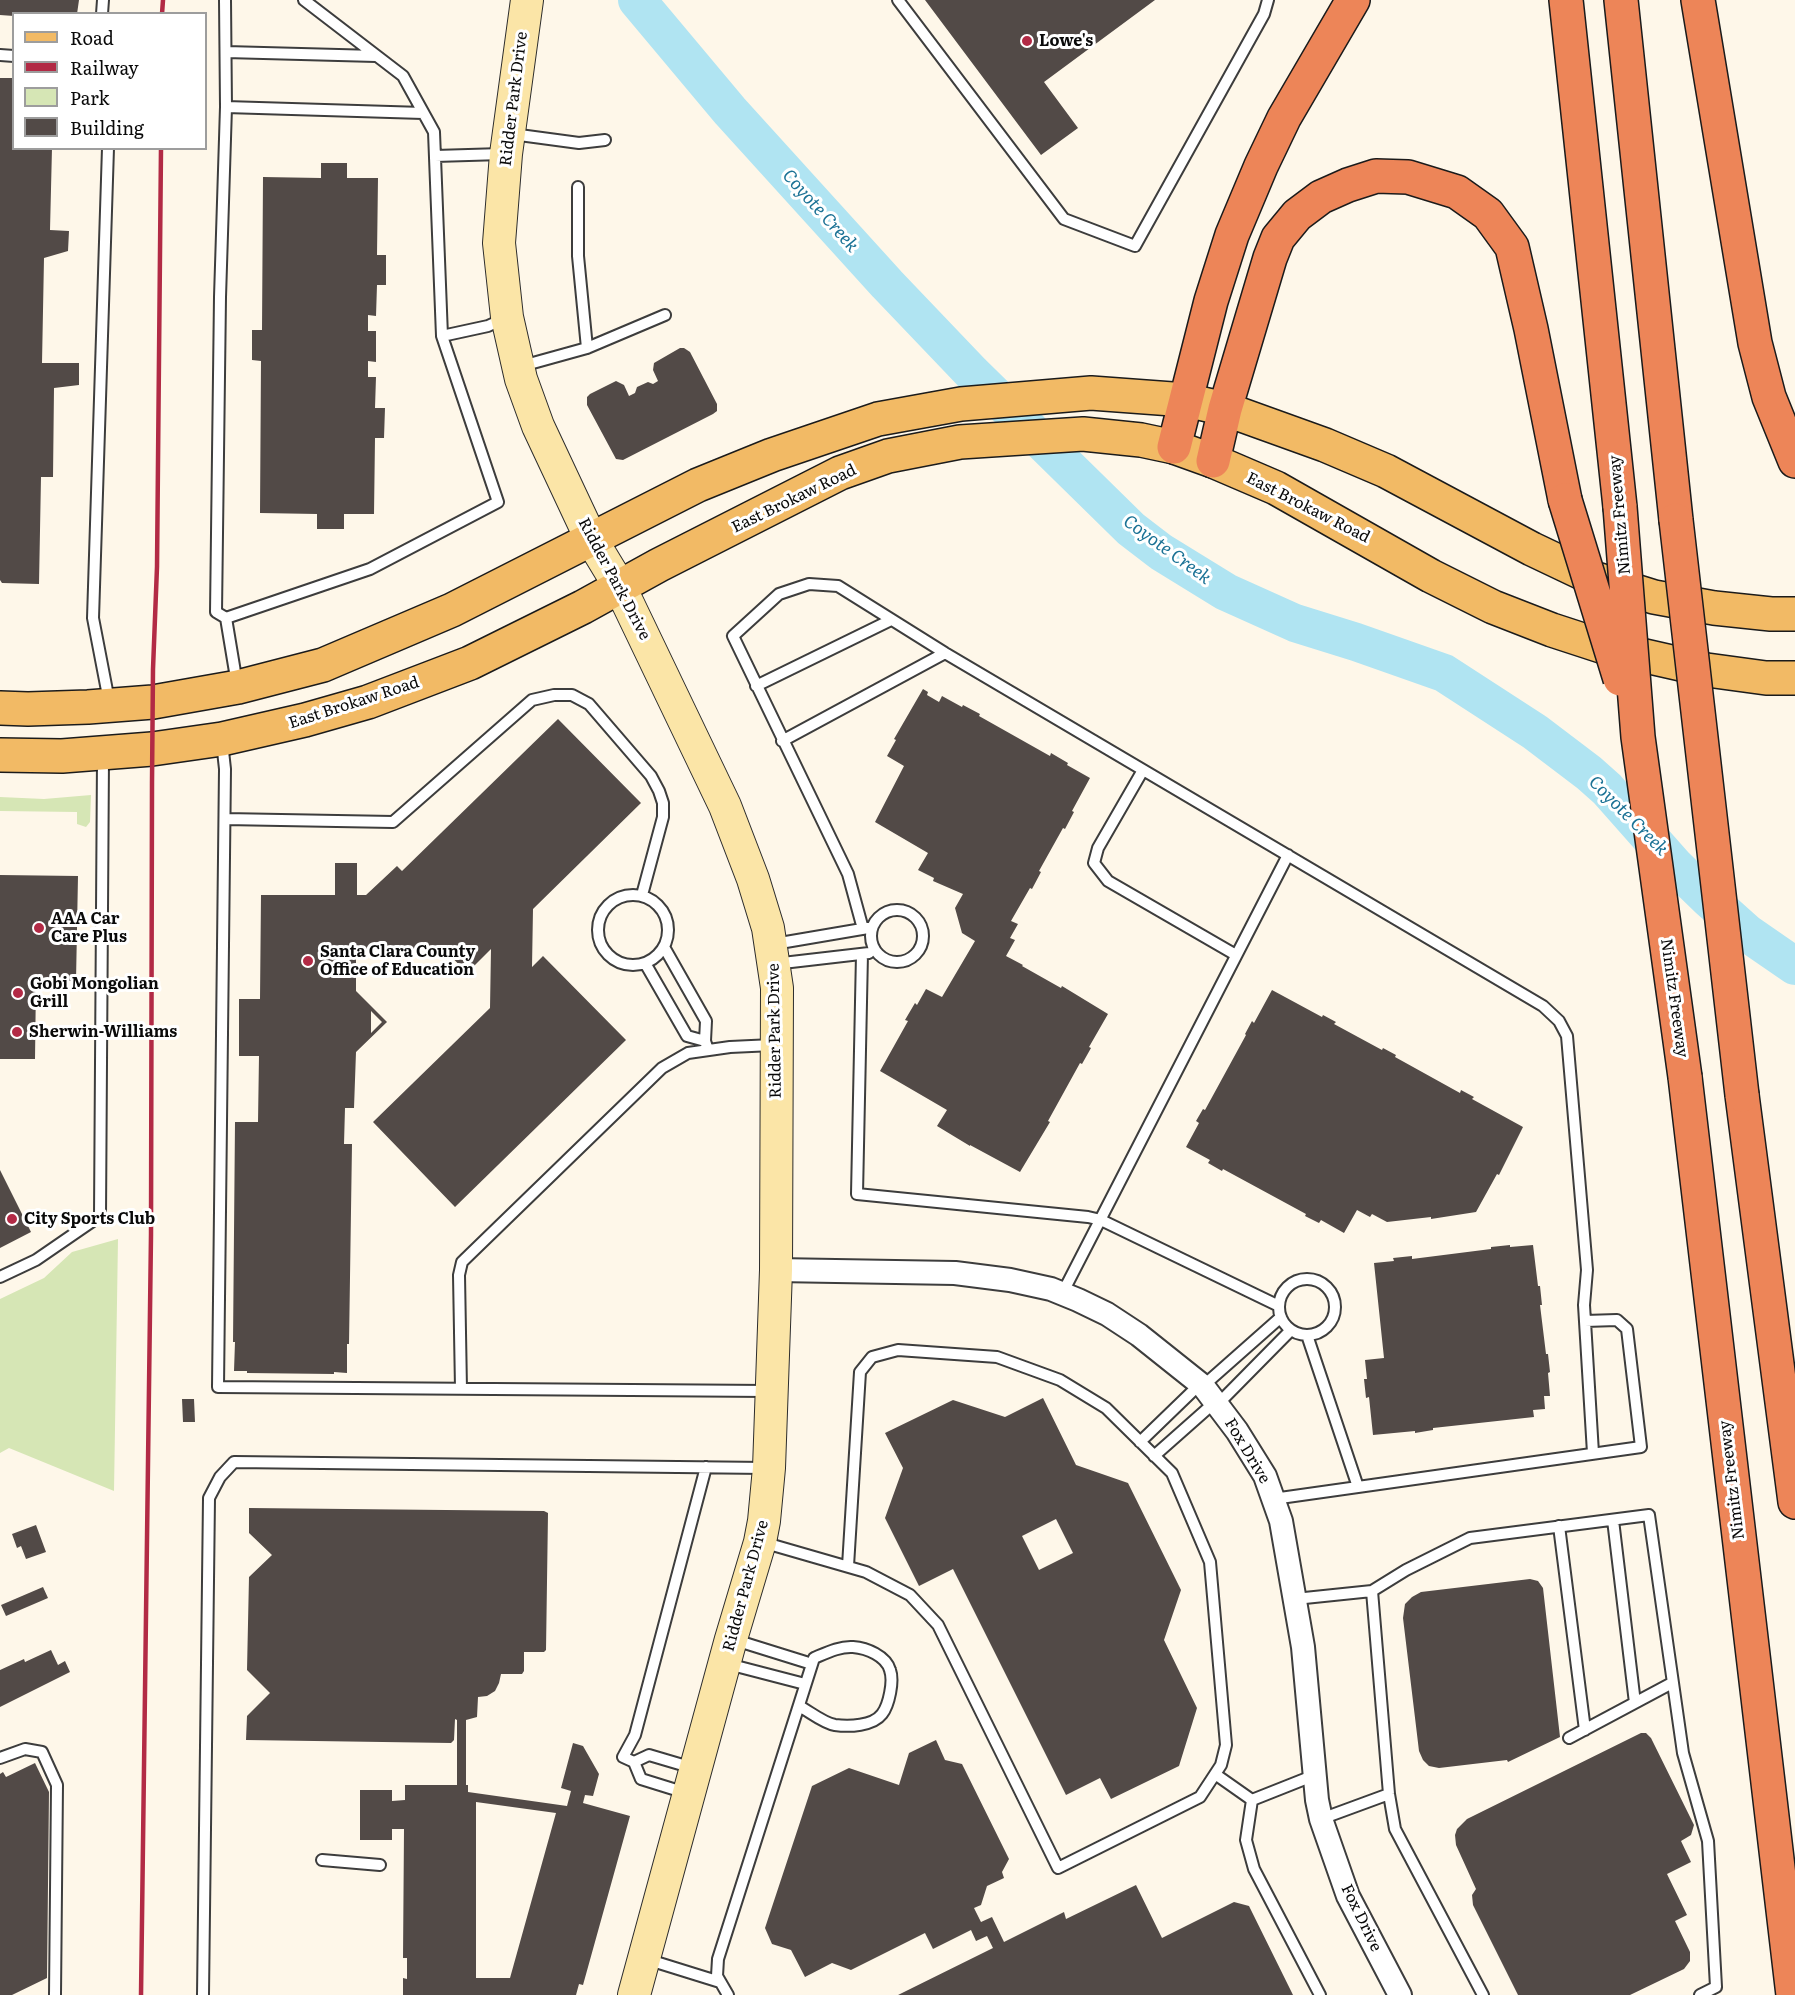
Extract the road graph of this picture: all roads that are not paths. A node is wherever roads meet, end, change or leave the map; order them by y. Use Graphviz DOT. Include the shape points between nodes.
graph roads {
  1 [pos="225,0"];
  2 [pos="304,0"];
  3 [pos="527,0"];
  4 [pos="898,0"];
  5 [pos="1268,0"];
  6 [pos="1353,0"];
  7 [pos="1566,0"];
  8 [pos="1621,0"];
  9 [pos="1698,0"];
  10 [pos="226,52"];
  11 [pos="376,56"];
  12 [pos="226,107"];
  13 [pos="423,113"];
  14 [pos="606,140"];
  15 [pos="507,144"];
  16 [pos="108,150"];
  17 [pos="435,156"];
  18 [pos="578,187"];
  19 [pos="665,315"];
  20 [pos="507,317"];
  21 [pos="442,336"];
  22 [pos="587,348"];
  23 [pos="518,367"];
  24 [pos="1186,400"];
  25 [pos="1225,410"];
  26 [pos="1174,447"];
  27 [pos="1213,461"];
  28 [pos="1795,461"];
  29 [pos="591,539"];
  30 [pos="620,587"];
  31 [pos="1795,614"];
  32 [pos="226,618"];
  33 [pos="891,620"];
  34 [pos="945,653"];
  35 [pos="1795,678"];
  36 [pos="756,686"];
  37 [pos="238,687"];
  38 [pos="98,707"];
  39 [pos="0,708"];
  40 [pos="0,729"];
  41 [pos="1638,737"];
  42 [pos="222,739"];
  43 [pos="782,741"];
  44 [pos="104,753"];
  45 [pos="0,755"];
  46 [pos="1143,770"];
  47 [pos="225,819"];
  48 [pos="1288,855"];
  49 [pos="642,895"];
  50 [pos="867,929"];
  51 [pos="664,947"];
  52 [pos="876,953"];
  53 [pos="773,954"];
  54 [pos="862,954"];
  55 [pos="1236,955"];
  56 [pos="645,963"];
  57 [pos="706,1045"];
  58 [pos="777,1045"];
  59 [pos="1101,1220"];
  60 [pos="776,1270"];
  61 [pos="0,1278"];
  62 [pos="1062,1294"];
  63 [pos="1280,1311"];
  64 [pos="1585,1321"];
  65 [pos="1291,1330"];
  66 [pos="1307,1335"];
  67 [pos="461,1389"];
  68 [pos="772,1391"];
  69 [pos="1209,1394"];
  70 [pos="1140,1442"];
  71 [pos="1593,1454"];
  72 [pos="1154,1456"];
  73 [pos="706,1467"];
  74 [pos="769,1468"];
  75 [pos="1358,1487"];
  76 [pos="1274,1499"];
  77 [pos="1795,1502"];
  78 [pos="1613,1520"];
  79 [pos="1558,1526"];
  80 [pos="760,1542"];
  81 [pos="848,1566"];
  82 [pos="1372,1591"];
  83 [pos="1295,1599"];
  84 [pos="728,1651"];
  85 [pos="812,1664"];
  86 [pos="1672,1683"];
  87 [pos="805,1684"];
  88 [pos="1635,1703"];
  89 [pos="799,1706"];
  90 [pos="1585,1730"];
  91 [pos="1569,1738"];
  92 [pos="0,1758"];
  93 [pos="634,1762"];
  94 [pos="1215,1774"];
  95 [pos="1314,1775"];
  96 [pos="693,1781"];
  97 [pos="1389,1794"];
  98 [pos="1252,1800"];
  99 [pos="1322,1819"];
  100 [pos="322,1860"];
  101 [pos="380,1864"];
  102 [pos="644,1958"];
  103 [pos="720,1982"];
  104 [pos="55,1995"];
  105 [pos="203,1995"];
  106 [pos="634,1995"];
  107 [pos="728,1995"];
  108 [pos="1320,1995"];
  109 [pos="1400,1995"];
  110 [pos="1483,1995"];
  111 [pos="1700,1995"];
  112 [pos="1793,1995"];
  1 -- 10 [label="lane"];
  2 -- 11 [label="lane"];
  3 -- 15 [label="street, Ridder Park Drive"];
  4 -- 5 [label="lane" via="1064,219 1135,246 1264,14"];
  6 -- 24 [label="highway" via="1284,118 1240,215 1211,301"];
  7 -- 41 [label="highway, Nimitz Freeway, bridge" via="1620,507"];
  8 -- 77 [label="highway, bridge" via="1742,1095"];
  9 -- 28 [label="highway" via="1755,343 1769,397"];
  10 -- 11 [label="lane"];
  10 -- 12 [label="lane"];
  11 -- 13 [label="lane" via="403,76"];
  12 -- 13 [label="lane"];
  12 -- 32 [label="lane" via="216,612"];
  13 -- 17 [label="lane" via="434,132"];
  14 -- 15 [label="lane"];
  15 -- 17 [label="lane"];
  15 -- 20 [label="street, Ridder Park Drive" via="499,243"];
  16 -- 38 [label="lane" via="93,618"];
  17 -- 21 [label="lane"];
  18 -- 22 [label="lane" via="578,256"];
  19 -- 22 [label="lane"];
  20 -- 21 [label="lane" via="489,326"];
  20 -- 23 [label="street, Ridder Park Drive"];
  21 -- 32 [label="lane" via="498,502 370,568"];
  22 -- 23 [label="lane"];
  23 -- 29 [label="street, Ridder Park Drive" via="538,426"];
  24 -- 25 [label="main road"];
  24 -- 26 [label="highway"];
  24 -- 29 [label="main road" via="1091,393 961,404 878,419 698,485"];
  25 -- 27 [label="highway"];
  25 -- 31 [label="main road" via="1386,471 1593,578 1654,597 1714,608"];
  25 -- 41 [label="highway, bridge" via="1278,238 1297,215 1321,197 1376,176 1408,177 1457,192 1488,214 1512,247 1565,500"];
  26 -- 27 [label="main road, East Brokaw Road"];
  26 -- 30 [label="main road, East Brokaw Road" via="1083,434 960,442 888,456 840,473"];
  27 -- 35 [label="main road, East Brokaw Road" via="1276,488 1431,576 1532,622 1601,646 1668,662 1766,678"];
  29 -- 30 [label="street, Ridder Park Drive"];
  29 -- 37 [label="main road" via="452,610 323,665"];
  30 -- 42 [label="main road, East Brokaw Road" via="470,663 368,702"];
  30 -- 53 [label="street, Ridder Park Drive" via="725,806 753,879"];
  32 -- 37 [label="lane"];
  33 -- 34 [label="lane"];
  33 -- 36 [label="lane"];
  33 -- 36 [label="lane" via="838,586 808,584 779,594 733,636"];
  34 -- 43 [label="lane"];
  34 -- 46 [label="lane"];
  36 -- 43 [label="lane"];
  37 -- 38 [label="main road"];
  38 -- 39 [label="main road"];
  38 -- 40 [label="main road" via="30,730"];
  41 -- 112 [label="highway, Nimitz Freeway, bridge" via="1685,1077"];
  42 -- 44 [label="main road, East Brokaw Road"];
  42 -- 47 [label="lane"];
  43 -- 50 [label="lane" via="848,874"];
  44 -- 45 [label="main road, East Brokaw Road"];
  44 -- 61 [label="lane" via="100,1216 36,1260"];
  46 -- 48 [label="lane"];
  46 -- 55 [label="lane" via="1098,848 1094,863 1108,881"];
  47 -- 49 [label="lane" via="393,822 531,700 573,695 589,704 651,776 659,791 663,817"];
  47 -- 67 [label="lane" via="218,1387"];
  48 -- 55 [label="lane"];
  48 -- 64 [label="lane" via="1543,1006 1559,1021 1567,1036 1569,1057 1587,1270"];
  49 -- 51 [label="lane" via="664,911 669,925"];
  49 -- 56 [label="lane" via="628,894 604,908 597,934 611,958 624,964"];
  50 -- 52 [label="lane"];
  50 -- 52 [label="lane" via="893,910 912,915 923,932 920,950 906,961 889,962"];
  50 -- 53 [label="lane"];
  51 -- 56 [label="lane"];
  51 -- 57 [label="lane" via="706,1021"];
  52 -- 54 [label="lane"];
  53 -- 54 [label="lane"];
  53 -- 58 [label="street, Ridder Park Drive"];
  54 -- 59 [label="lane" via="857,1194"];
  55 -- 59 [label="lane"];
  56 -- 57 [label="lane" via="687,1036"];
  57 -- 58 [label="lane"];
  57 -- 67 [label="lane" via="662,1068 462,1262"];
  58 -- 60 [label="street, Ridder Park Drive"];
  59 -- 62 [label="lane"];
  59 -- 63 [label="lane"];
  60 -- 62 [label="street, Fox Drive" via="954,1273 1010,1280"];
  60 -- 68 [label="street, Ridder Park Drive"];
  62 -- 69 [label="street, Fox Drive" via="1123,1324 1171,1359"];
  63 -- 65 [label="lane"];
  63 -- 66 [label="lane" via="1284,1291 1296,1280 1313,1278 1329,1288 1336,1305 1331,1323 1324,1330"];
  63 -- 69 [label="lane"];
  64 -- 71 [label="lane"];
  64 -- 71 [label="lane" via="1617,1320 1627,1329 1641,1447"];
  65 -- 66 [label="lane"];
  65 -- 69 [label="lane"];
  66 -- 75 [label="lane"];
  67 -- 68 [label="lane"];
  68 -- 74 [label="street, Ridder Park Drive"];
  69 -- 70 [label="lane"];
  69 -- 72 [label="lane"];
  69 -- 76 [label="street, Fox Drive" via="1265,1476"];
  70 -- 72 [label="lane"];
  70 -- 81 [label="lane" via="1106,1408 1060,1380 997,1357 898,1350 872,1357 860,1372"];
  71 -- 75 [label="lane"];
  72 -- 94 [label="lane" via="1172,1473 1210,1562 1226,1744"];
  73 -- 74 [label="lane"];
  73 -- 93 [label="lane" via="635,1735 622,1757"];
  73 -- 105 [label="lane" via="234,1462 209,1498"];
  74 -- 80 [label="street, Ridder Park Drive"];
  75 -- 76 [label="lane"];
  76 -- 83 [label="street, Fox Drive"];
  78 -- 79 [label="lane"];
  78 -- 86 [label="lane" via="1649,1515"];
  78 -- 88 [label="lane"];
  79 -- 82 [label="lane" via="1470,1538"];
  79 -- 90 [label="lane"];
  80 -- 81 [label="lane"];
  80 -- 84 [label="street, Ridder Park Drive"];
  81 -- 94 [label="lane" via="910,1595 938,1625 1058,1868 1200,1797"];
  82 -- 83 [label="lane"];
  82 -- 97 [label="lane"];
  83 -- 95 [label="street, Fox Drive" via="1304,1647"];
  84 -- 85 [label="lane"];
  84 -- 87 [label="lane"];
  84 -- 96 [label="street, Ridder Park Drive"];
  85 -- 87 [label="lane"];
  85 -- 89 [label="lane" via="814,1658 834,1650 866,1649 883,1659 891,1671 890,1698 882,1716 862,1725 833,1725"];
  86 -- 88 [label="lane"];
  86 -- 111 [label="lane" via="1683,1754 1708,1841 1716,1987"];
  87 -- 89 [label="lane"];
  88 -- 90 [label="lane"];
  89 -- 103 [label="lane" via="718,1959"];
  90 -- 91 [label="lane"];
  92 -- 104 [label="lane" via="25,1749 42,1752 57,1785"];
  93 -- 96 [label="lane" via="649,1755"];
  93 -- 96 [label="lane" via="641,1779"];
  94 -- 98 [label="lane"];
  95 -- 98 [label="lane"];
  95 -- 99 [label="street, Fox Drive"];
  96 -- 102 [label="street, Ridder Park Drive"];
  97 -- 99 [label="lane"];
  97 -- 110 [label="lane" via="1395,1829"];
  98 -- 108 [label="lane" via="1246,1840 1254,1869"];
  99 -- 109 [label="street, Fox Drive" via="1348,1896"];
  100 -- 101 [label="lane"];
  102 -- 103 [label="lane"];
  102 -- 106 [label="street, Ridder Park Drive"];
  103 -- 107 [label="lane"];
}
